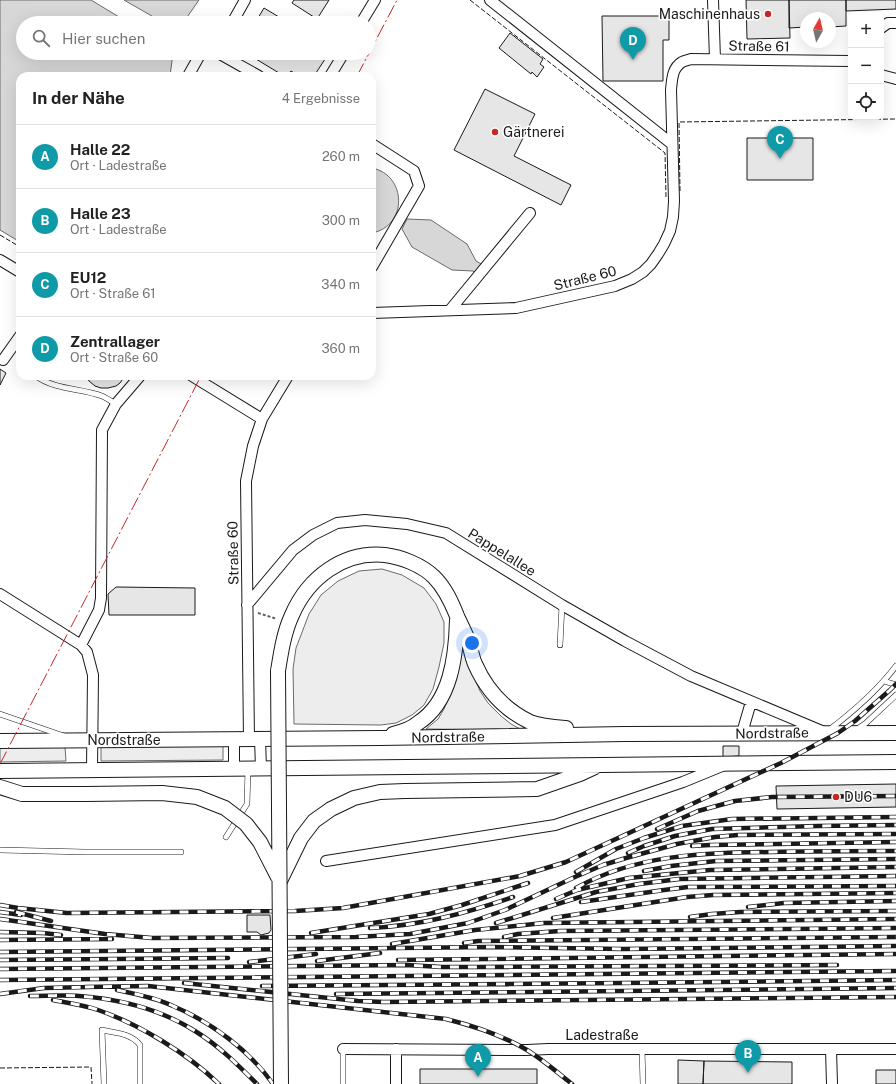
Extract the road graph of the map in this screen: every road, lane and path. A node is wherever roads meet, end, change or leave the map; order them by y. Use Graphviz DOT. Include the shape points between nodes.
graph roads {
  1 [pos="245,0"];
  2 [pos="375,0"];
  3 [pos="490,0"];
  4 [pos="713,0"];
  5 [pos="236,16"];
  6 [pos="365,16"];
  7 [pos="896,23"];
  8 [pos="884,26"];
  9 [pos="715,59"];
  10 [pos="197,60"];
  11 [pos="230,60"];
  12 [pos="340,60"];
  13 [pos="848,61"];
  14 [pos="190,72"];
  15 [pos="252,72"];
  16 [pos="332,72"];
  17 [pos="884,76"];
  18 [pos="896,80"];
  19 [pos="672,144"];
  20 [pos="376,147"];
  21 [pos="530,213"];
  22 [pos="0,260"];
  23 [pos="376,260"];
  24 [pos="16,270"];
  25 [pos="450,310"];
  26 [pos="376,313"];
  27 [pos="16,341"];
  28 [pos="3,360"];
  29 [pos="42,380"];
  30 [pos="137,380"];
  31 [pos="199,380"];
  32 [pos="286,380"];
  33 [pos="116,404"];
  34 [pos="262,419"];
  35 [pos="0,594"];
  36 [pos="562,605"];
  37 [pos="248,607"];
  38 [pos="457,615"];
  39 [pos="289,622"];
  40 [pos="81,645"];
  41 [pos="560,645"];
  42 [pos="896,666"];
  43 [pos="884,681"];
  44 [pos="896,686"];
  45 [pos="896,695"];
  46 [pos="751,702"];
  47 [pos="0,714"];
  48 [pos="742,733"];
  49 [pos="826,733"];
  50 [pos="851,733"];
  51 [pos="896,733"];
  52 [pos="625,734"];
  53 [pos="380,738"];
  54 [pos="234,739"];
  55 [pos="254,739"];
  56 [pos="78,740"];
  57 [pos="0,741"];
  58 [pos="92,741"];
  59 [pos="896,762"];
  60 [pos="727,764"];
  61 [pos="599,765"];
  62 [pos="248,768"];
  63 [pos="92,770"];
  64 [pos="0,771"];
  65 [pos="0,787"];
  66 [pos="226,837"];
  67 [pos="0,850"];
  68 [pos="181,852"];
  69 [pos="326,861"];
  70 [pos="280,881"];
  71 [pos="343,1049"];
  72 [pos="396,1049"];
  73 [pos="642,1049"];
  74 [pos="831,1049"];
  75 [pos="896,1049"];
  76 [pos="104,1084"];
  77 [pos="140,1084"];
  78 [pos="281,1084"];
  79 [pos="343,1084"];
  80 [pos="396,1084"];
  81 [pos="643,1084"];
  82 [pos="832,1084"];
  1 -- 5 [label="street"];
  2 -- 6 [label="street"];
  3 -- 19 [label="street"];
  4 -- 9 [label="street"];
  7 -- 8 [label="street"];
  9 -- 13 [label="street, Straße 61"];
  9 -- 19 [label="street, Straße 60" via="691,59 682,62 675,69 671,90"];
  10 -- 14 [label="street"];
  11 -- 15 [label="street"];
  12 -- 16 [label="street"];
  17 -- 18 [label="street"];
  19 -- 25 [label="street, Straße 60" via="674,202 670,231 658,254 643,272 615,286 516,308"];
  20 -- 23 [label="street" via="414,171 419,186"];
  21 -- 25 [label="street"];
  22 -- 24 [label="street"];
  25 -- 26 [label="street, Straße 60"];
  27 -- 28 [label="street"];
  29 -- 33 [label="lane" via="103,396"];
  30 -- 33 [label="street"];
  31 -- 34 [label="street"];
  32 -- 34 [label="street, Straße 60"];
  33 -- 40 [label="street" via="102,430 101,598 99,610"];
  34 -- 37 [label="street, Straße 60" via="246,481"];
  35 -- 40 [label="street"];
  36 -- 37 [label="street, Pappelallee" via="446,533 407,524 365,520 337,523 313,535 293,550"];
  36 -- 41 [label="lane"];
  36 -- 46 [label="street, Pappelallee" via="691,676"];
  37 -- 39 [label="path"];
  37 -- 55 [label="street, Straße 60"];
  38 -- 39 [label="street" via="444,590 433,576 416,565 396,557 378,555 358,556 324,572 308,588"];
  38 -- 52 [label="street" via="475,663 487,686 507,708 531,722 548,726"];
  38 -- 53 [label="street" via="451,670 438,704 418,724"];
  39 -- 70 [label="street, bridge" via="278,671"];
  40 -- 58 [label="street" via="87,652 93,675"];
  42 -- 43 [label="lane"];
  43 -- 44 [label="lane"];
  43 -- 49 [label="lane"];
  45 -- 50 [label="lane" via="866,723"];
  46 -- 48 [label="street"];
  46 -- 49 [label="street, Pappelallee"];
  47 -- 56 [label="lane"];
  48 -- 49 [label="street, Nordstraße"];
  48 -- 52 [label="street, Nordstraße"];
  49 -- 50 [label="street, Nordstraße"];
  50 -- 51 [label="street, Nordstraße"];
  52 -- 53 [label="street, Nordstraße"];
  53 -- 55 [label="street, Nordstraße"];
  54 -- 55 [label="street, Nordstraße"];
  54 -- 58 [label="street, Nordstraße"];
  54 -- 62 [label="street"];
  55 -- 62 [label="street, Straße 60"];
  56 -- 57 [label="street, Nordstraße"];
  56 -- 58 [label="street, Nordstraße"];
  58 -- 63 [label="street"];
  59 -- 60 [label="street, Nordstraße"];
  60 -- 61 [label="street, Nordstraße"];
  60 -- 69 [label="street" via="683,782 555,825"];
  61 -- 62 [label="street, Nordstraße"];
  61 -- 70 [label="street" via="537,789 380,792 354,798 314,821 301,838"];
  62 -- 63 [label="street, Nordstraße"];
  62 -- 66 [label="lane" via="247,804"];
  63 -- 64 [label="street, Nordstraße"];
  65 -- 70 [label="street, bridge" via="22,794 162,793 197,797 224,808 246,824 260,842"];
  67 -- 68 [label="lane"];
  70 -- 78 [label="street, bridge"];
  71 -- 72 [label="street, Ladestraße"];
  71 -- 79 [label="lane, Ladestraße"];
  72 -- 73 [label="street, Ladestraße"];
  72 -- 80 [label="street"];
  73 -- 74 [label="street, Ladestraße"];
  73 -- 81 [label="lane"];
  74 -- 75 [label="street, Ladestraße"];
  74 -- 82 [label="street"];
  76 -- 77 [label="lane" via="102,1030 125,1034 140,1045"];
}
